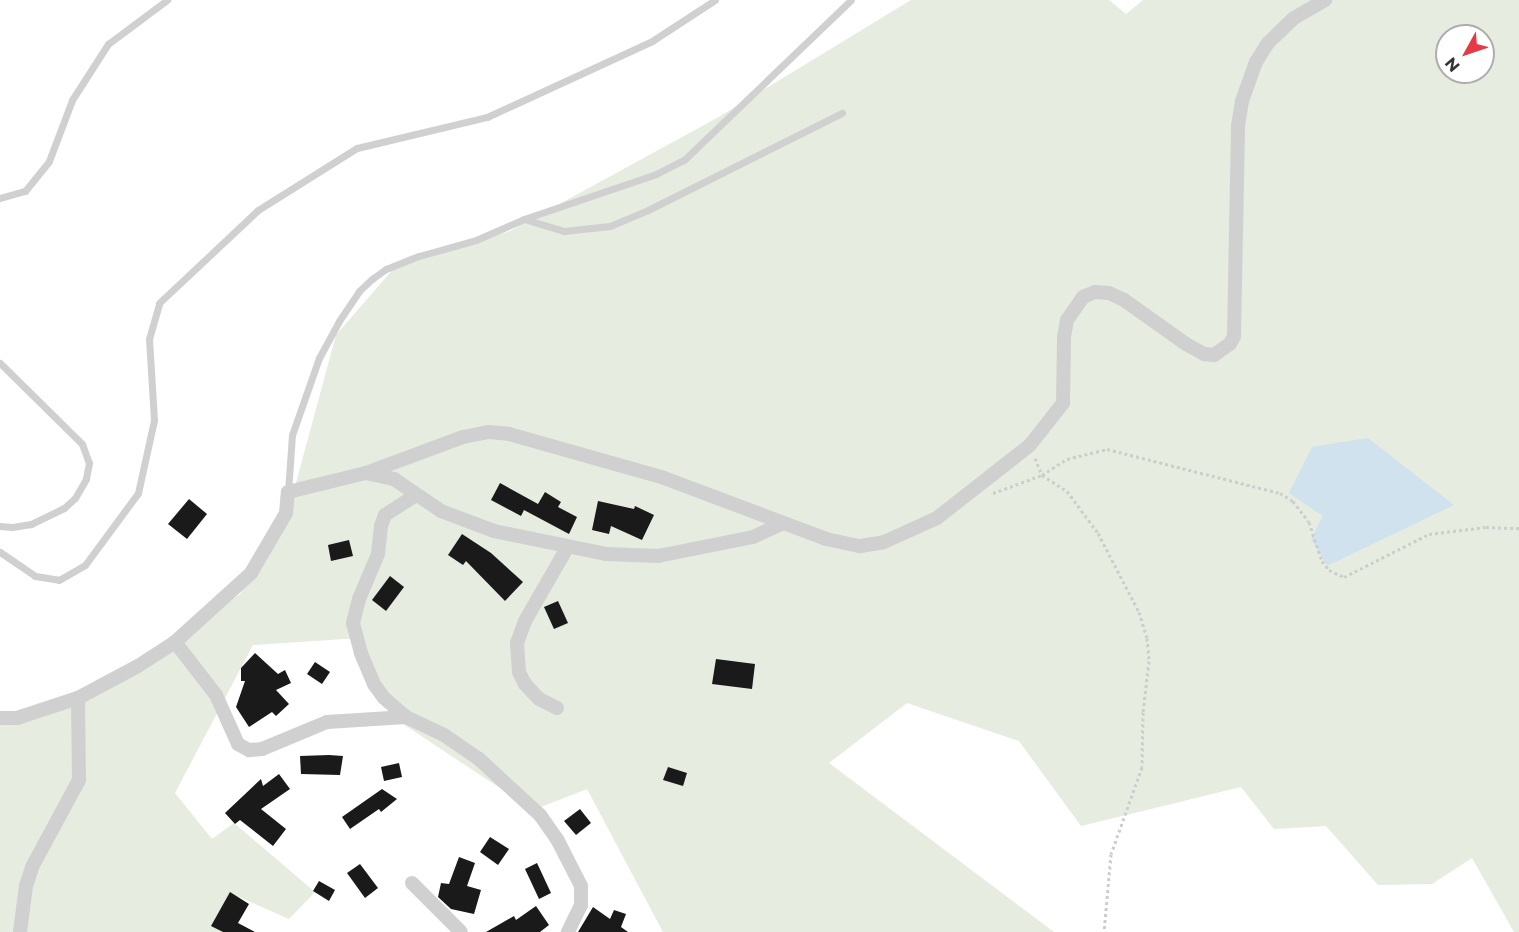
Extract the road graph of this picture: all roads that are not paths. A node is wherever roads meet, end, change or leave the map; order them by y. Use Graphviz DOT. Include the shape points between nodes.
graph roads {
  1 [pos="167,0"];
  2 [pos="715,0"];
  3 [pos="851,0"];
  4 [pos="1325,0"];
  5 [pos="842,113"];
  6 [pos="0,198"];
  7 [pos="524,219"];
  8 [pos="0,363"];
  9 [pos="366,473"];
  10 [pos="288,492"];
  11 [pos="416,495"];
  12 [pos="783,523"];
  13 [pos="0,526"];
  14 [pos="567,548"];
  15 [pos="0,552"];
  16 [pos="175,642"];
  17 [pos="78,698"];
  18 [pos="557,708"];
  19 [pos="406,717"];
  20 [pos="0,718"];
  21 [pos="412,883"];
  22 [pos="20,932"];
  23 [pos="461,932"];
  24 [pos="568,932"];
  1 -- 6 [label="lane" via="108,44 72,100 50,161 25,191"];
  2 -- 15 [label="lane" via="652,41 487,117 357,148 258,210 159,303 148,339 154,420 138,493 86,565 59,580 34,576"];
  3 -- 7 [label="lane" via="684,160 656,174"];
  4 -- 12 [label="street" via="1294,18 1268,43 1256,62 1242,101 1238,126 1234,336 1230,344 1214,355 1204,354 1124,300 1102,292 1083,297 1067,320 1063,403 1030,445 938,518 884,542 860,546 826,539"];
  5 -- 7 [label="lane" via="610,226 564,231"];
  7 -- 10 [label="lane" via="476,240 386,269 359,291 319,358 292,435"];
  8 -- 13 [label="lane" via="82,444 89,463 86,479 64,508 31,524"];
  9 -- 10 [label="street"];
  9 -- 11 [label="street" via="394,479"];
  9 -- 12 [label="street" via="463,437 488,432 509,434 664,478"];
  10 -- 16 [label="street" via="286,513 251,573"];
  11 -- 14 [label="street" via="441,511 494,531"];
  11 -- 19 [label="street" via="385,515 378,554 353,623 374,684"];
  12 -- 14 [label="street" via="753,537 658,556"];
  14 -- 18 [label="street" via="525,621 517,643 519,672 525,684 539,699"];
  16 -- 17 [label="street"];
  16 -- 19 [label="street" via="216,695 238,744 249,750 262,749 327,722"];
  17 -- 20 [label="street" via="17,718"];
  17 -- 22 [label="street" via="80,780 32,867"];
  19 -- 24 [label="street" via="444,735 479,759 540,815 581,885 581,905"];
  21 -- 23 [label="street"];
}
